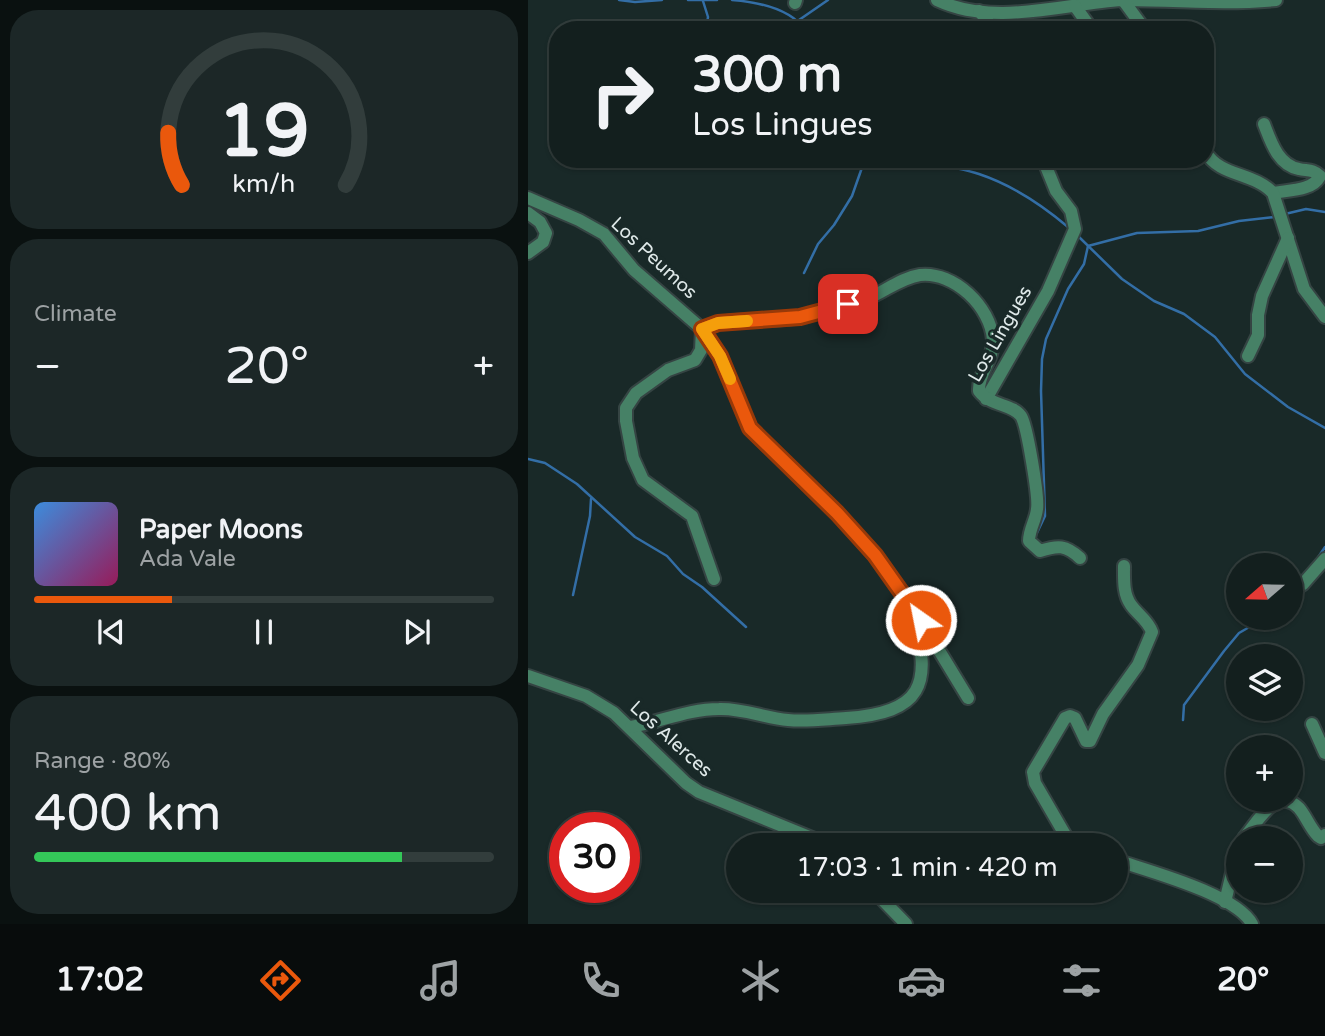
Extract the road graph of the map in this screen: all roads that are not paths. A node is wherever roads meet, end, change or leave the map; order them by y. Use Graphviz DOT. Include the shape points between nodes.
graph roads {
  1 [pos="937,0"];
  2 [pos="1123,0"];
  3 [pos="1276,0"];
  4 [pos="1050,5"];
  5 [pos="1075,6"];
  6 [pos="979,11"];
  7 [pos="987,21"];
  8 [pos="1086,21"];
  9 [pos="1138,21"];
  10 [pos="1264,124"];
  11 [pos="1214,164"];
  12 [pos="1047,168"];
  13 [pos="1273,193"];
  14 [pos="528,198"];
  15 [pos="528,213"];
  16 [pos="1288,238"];
  17 [pos="528,253"];
  18 [pos="1311,301"];
  19 [pos="1324,305"];
  20 [pos="1324,317"];
  21 [pos="702,329"];
  22 [pos="1248,356"];
  23 [pos="986,399"];
  24 [pos="1080,558"];
  25 [pos="1324,559"];
  26 [pos="1124,566"];
  27 [pos="714,579"];
  28 [pos="1303,584"];
  29 [pos="909,601"];
  30 [pos="528,676"];
  31 [pos="968,698"];
  32 [pos="1312,724"];
  33 [pos="631,727"];
  34 [pos="1324,753"];
  35 [pos="1254,826"];
  36 [pos="800,833"];
  37 [pos="1064,833"];
  38 [pos="1324,835"];
  39 [pos="1128,864"];
  40 [pos="1226,898"];
  41 [pos="1225,902"];
  42 [pos="885,903"];
  43 [pos="906,924"];
  44 [pos="1252,924"];
  1 -- 6 [label="street"];
  2 -- 3 [label="street" via="1240,4"];
  2 -- 5 [label="street"];
  2 -- 9 [label="street"];
  4 -- 5 [label="street"];
  4 -- 6 [label="street"];
  5 -- 8 [label="street"];
  6 -- 7 [label="street"];
  10 -- 13 [label="street" via="1278,156 1292,167 1320,176 1309,186"];
  11 -- 13 [label="street" via="1253,179"];
  12 -- 23 [label="street, Los Lingues" via="1071,211 1075,229 1048,291"];
  13 -- 16 [label="street"];
  14 -- 21 [label="street, Los Peumos" via="604,234 634,270"];
  15 -- 17 [label="street" via="546,233 543,242"];
  16 -- 18 [label="street"];
  16 -- 22 [label="street" via="1262,296 1258,335"];
  18 -- 19 [label="street"];
  18 -- 20 [label="street"];
  21 -- 23 [label="street, Los Lingues" via="718,323 800,317 866,299 909,278 935,276 963,290 986,314 993,342 978,387"];
  21 -- 27 [label="street" via="695,360 667,370 636,393 626,408 626,421 633,458 643,480 692,516"];
  21 -- 29 [label="street, Los Peumos" via="720,356 750,428 837,513"];
  23 -- 24 [label="street" via="1016,411 1023,421 1038,493 1029,541 1040,551 1056,545 1069,547"];
  25 -- 28 [label="street"];
  26 -- 37 [label="street" via="1127,597 1152,632 1138,665 1090,741 1075,718 1065,718 1033,772"];
  29 -- 31 [label="street, Los Peumos"];
  29 -- 33 [label="street" via="922,660 920,681 913,697 888,712 789,720 723,708 701,709"];
  30 -- 33 [label="street, Los Alerces" via="586,696"];
  32 -- 34 [label="street"];
  33 -- 36 [label="street, Los Alerces" via="699,792"];
  35 -- 38 [label="street" via="1273,803 1285,800 1298,807 1318,836"];
  39 -- 41 [label="street"];
  40 -- 41 [label="street"];
  41 -- 44 [label="street"];
  42 -- 43 [label="street"];
}
